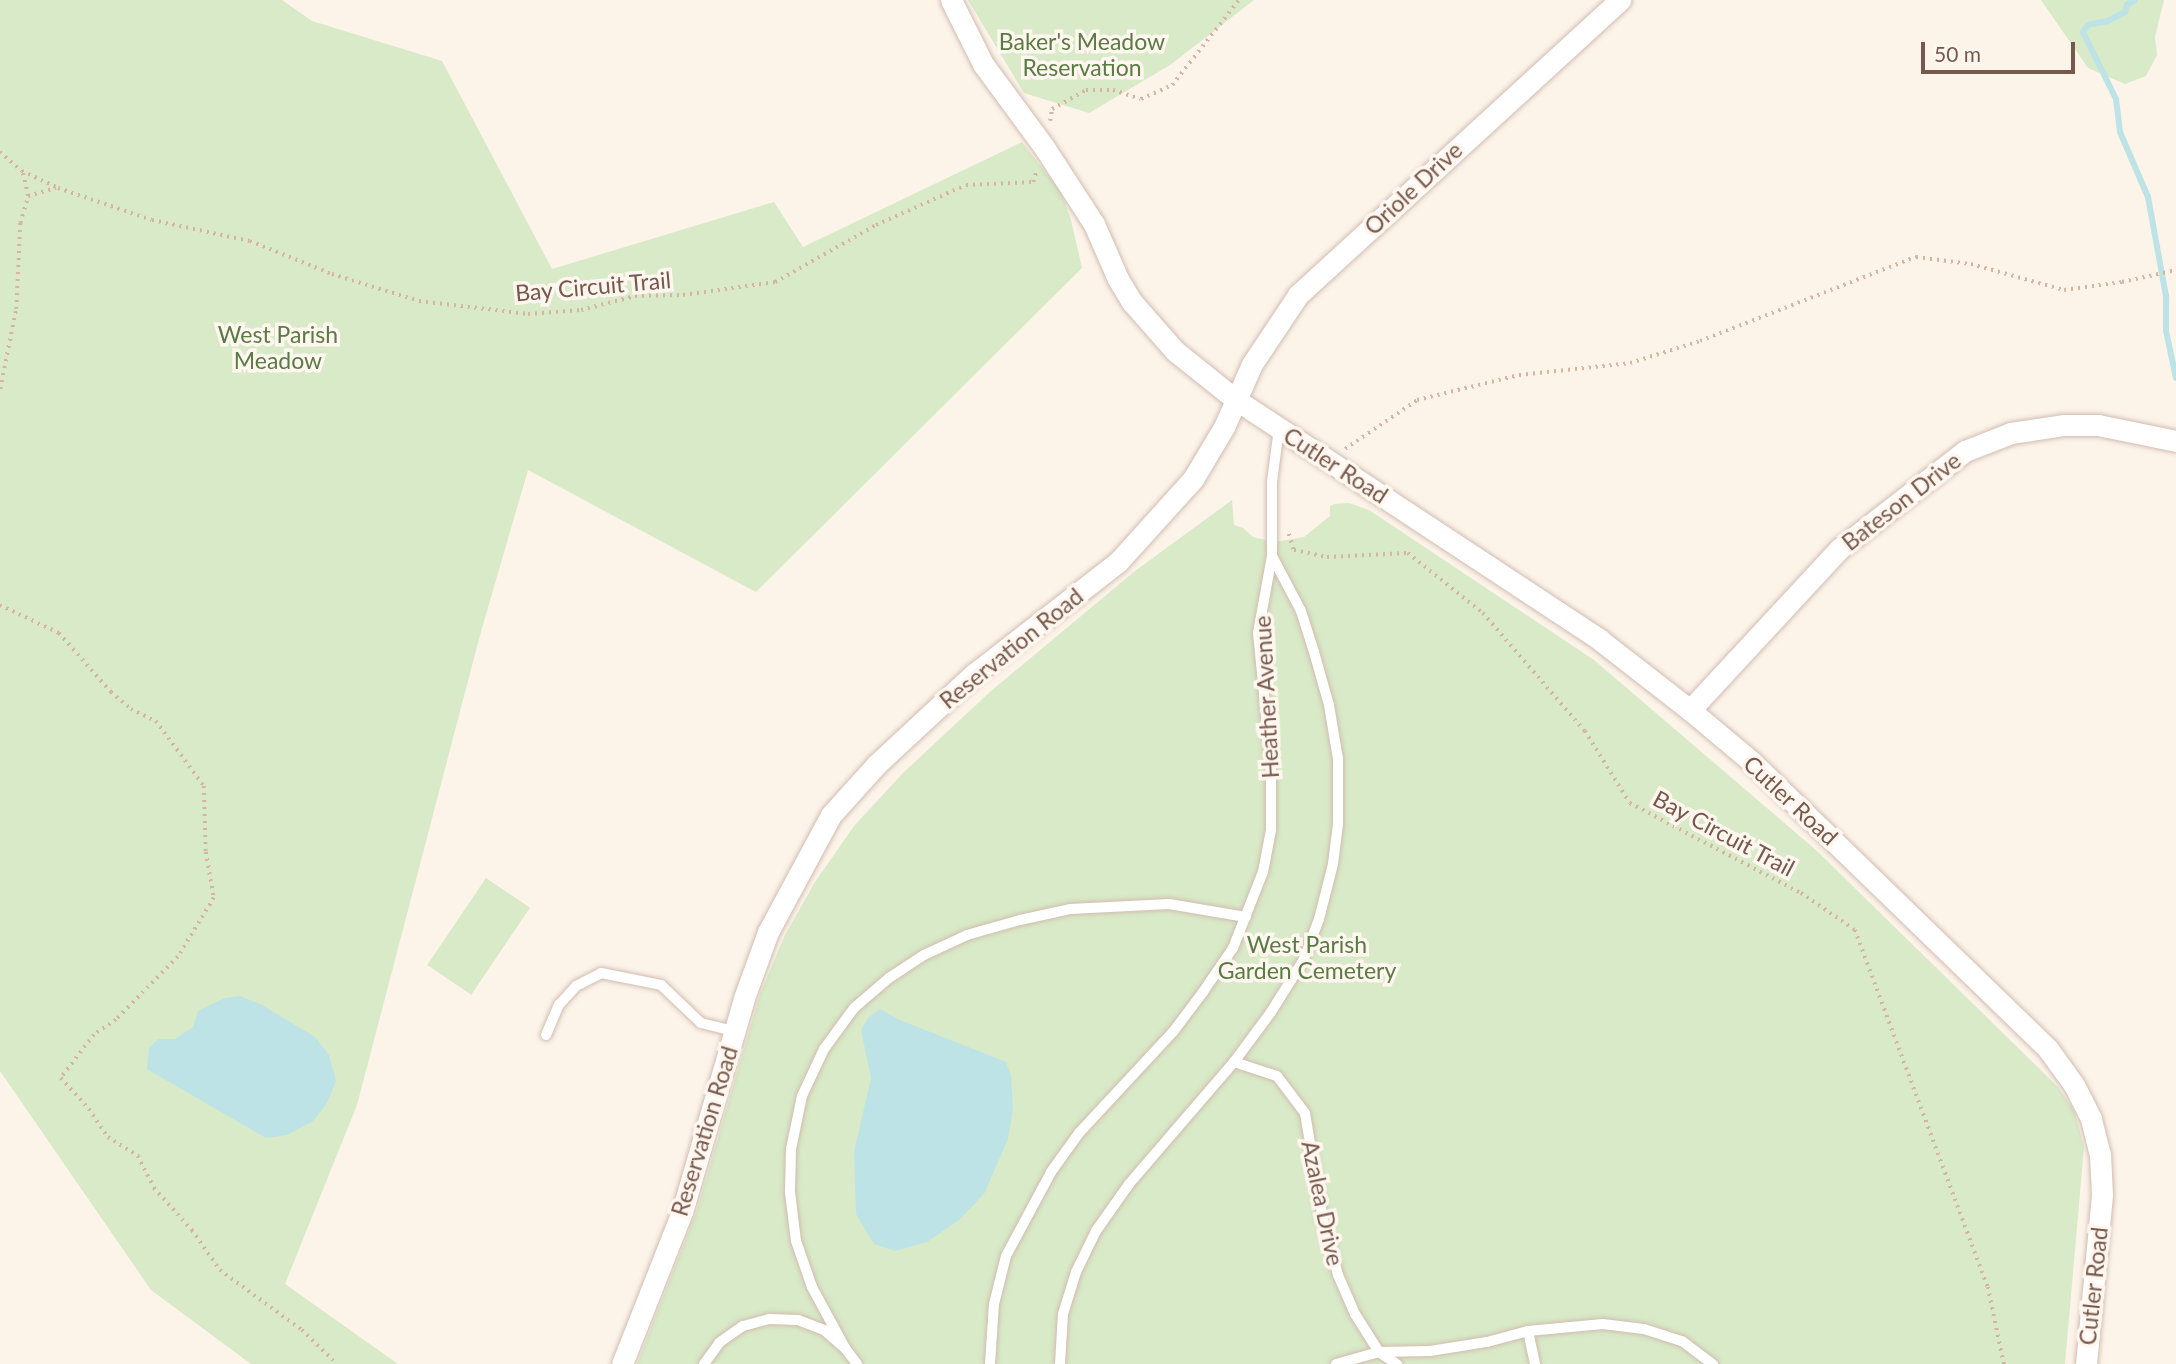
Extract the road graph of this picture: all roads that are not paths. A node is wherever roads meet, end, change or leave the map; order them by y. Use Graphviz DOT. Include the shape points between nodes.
graph roads {
  1 [pos="951,0"];
  2 [pos="1620,0"];
  3 [pos="1235,399"];
  4 [pos="1279,428"];
  5 [pos="2176,441"];
  6 [pos="1272,556"];
  7 [pos="1690,710"];
  8 [pos="1246,917"];
  9 [pos="734,1031"];
  10 [pos="546,1035"];
  11 [pos="1234,1062"];
  12 [pos="1528,1331"];
  13 [pos="845,1348"];
  14 [pos="1379,1352"];
  15 [pos="622,1364"];
  16 [pos="704,1364"];
  17 [pos="856,1364"];
  18 [pos="990,1364"];
  19 [pos="1060,1364"];
  20 [pos="1336,1364"];
  21 [pos="1397,1364"];
  22 [pos="1535,1364"];
  23 [pos="1713,1364"];
  24 [pos="2085,1364"];
  1 -- 3 [label="street" via="984,64 1094,224 1132,302 1175,351"];
  2 -- 3 [label="street, Oriole Drive" via="1298,295 1252,364"];
  3 -- 4 [label="street, Cutler Road"];
  3 -- 9 [label="street, Reservation Road" via="1193,478 1118,562 974,674 877,764 831,815 768,932"];
  4 -- 6 [label="lane" via="1272,482"];
  4 -- 7 [label="street, Cutler Road" via="1600,640"];
  5 -- 7 [label="street, Bateson Drive" via="2098,425 2064,425 2011,433 1965,451 1839,549"];
  6 -- 8 [label="lane, Heather Avenue" via="1258,633 1271,765 1271,830 1263,872"];
  6 -- 11 [label="lane, Heather Avenue" via="1301,611 1329,705 1338,759 1338,824 1325,897 1303,961"];
  7 -- 24 [label="street, Cutler Road" via="1752,762 1978,979 2048,1049 2074,1085 2091,1119 2102,1181"];
  8 -- 13 [label="lane" via="1170,904 1070,909 1020,920 967,935 924,956 854,1008 824,1049 803,1096 791,1149 796,1241 812,1287"];
  8 -- 18 [label="lane, Heather Avenue" via="1233,948 1173,1032 1079,1133 1051,1172 1006,1256 994,1304"];
  9 -- 10 [label="lane" via="701,1023 661,985 601,973 576,986 559,1005"];
  9 -- 15 [label="street, Reservation Road" via="682,1212"];
  11 -- 14 [label="lane, Azalea Drive" via="1277,1076 1305,1113 1323,1220 1338,1275"];
  11 -- 19 [label="lane, Heather Avenue" via="1129,1184 1096,1231 1063,1314"];
  12 -- 14 [label="lane" via="1452,1347"];
  12 -- 22 [label="lane"];
  12 -- 23 [label="lane" via="1603,1324 1644,1328 1682,1341"];
  13 -- 16 [label="lane" via="824,1330 798,1320 770,1319 743,1326 720,1342"];
  13 -- 17 [label="lane"];
  14 -- 20 [label="lane"];
  14 -- 21 [label="lane, Azalea Drive"];
}
